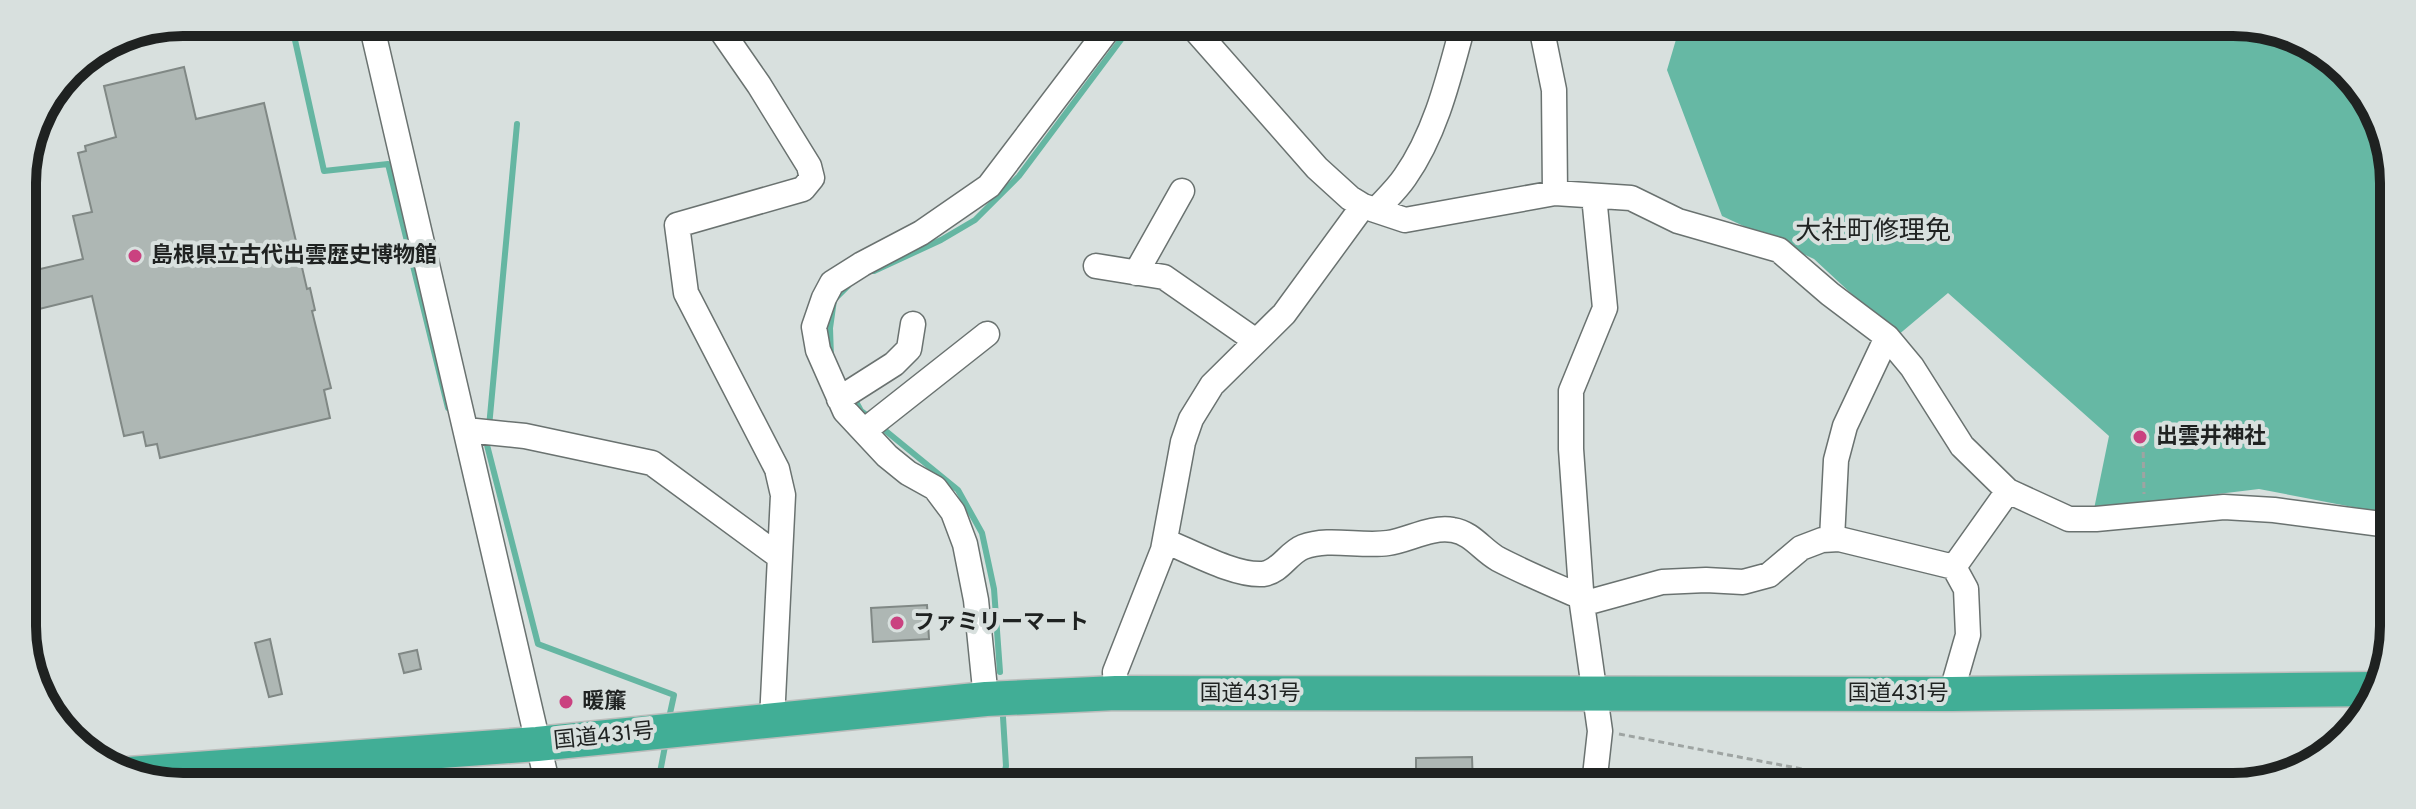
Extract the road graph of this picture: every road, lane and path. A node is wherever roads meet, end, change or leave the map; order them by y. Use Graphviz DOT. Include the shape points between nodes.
graph roads {
  1 [pos="374,36"];
  2 [pos="725,36"];
  3 [pos="1103,36"];
  4 [pos="1201,36"];
  5 [pos="1460,36"];
  6 [pos="1543,36"];
  7 [pos="1182,191"];
  8 [pos="1555,193"];
  9 [pos="1594,196"];
  10 [pos="1370,208"];
  11 [pos="1096,266"];
  12 [pos="1136,273"];
  13 [pos="913,324"];
  14 [pos="987,334"];
  15 [pos="1887,337"];
  16 [pos="1256,341"];
  17 [pos="839,399"];
  18 [pos="466,430"];
  19 [pos="864,431"];
  20 [pos="2143,442"];
  21 [pos="2008,491"];
  22 [pos="2145,514"];
  23 [pos="2380,524"];
  24 [pos="1832,539"];
  25 [pos="1165,541"];
  26 [pos="780,557"];
  27 [pos="1954,567"];
  28 [pos="1582,601"];
  29 [pos="2365,689"];
  30 [pos="1116,693"];
  31 [pos="1596,694"];
  32 [pos="1951,694"];
  33 [pos="986,699"];
  34 [pos="772,720"];
  35 [pos="1600,731"];
  36 [pos="537,744"];
  37 [pos="162,772"];
  38 [pos="545,773"];
  39 [pos="1595,773"];
  40 [pos="1822,773"];
  1 -- 18 [label="street"];
  2 -- 26 [label="street" via="812,178 803,189 677,225 686,293 777,469 783,495"];
  3 -- 17 [label="street" via="989,186 921,233 832,283 814,327"];
  4 -- 10 [label="street" via="1317,168 1350,198"];
  5 -- 10 [label="street" via="1426,140 1405,177"];
  6 -- 8 [label="street" via="1554,90"];
  7 -- 12 [label="street"];
  8 -- 9 [label="street"];
  8 -- 10 [label="street" via="1405,220"];
  9 -- 15 [label="street" via="1631,198 1678,221 1779,250"];
  9 -- 28 [label="street" via="1605,308 1571,391"];
  10 -- 16 [label="street"];
  11 -- 12 [label="street"];
  12 -- 16 [label="street" via="1164,277"];
  13 -- 17 [label="street" via="909,349"];
  14 -- 19 [label="street"];
  15 -- 21 [label="street" via="1962,446"];
  15 -- 24 [label="street" via="1845,426 1836,460"];
  16 -- 25 [label="street" via="1212,385 1191,419"];
  17 -- 19 [label="street"];
  18 -- 26 [label="street" via="525,436 652,463"];
  18 -- 36 [label="street"];
  19 -- 33 [label="street" via="908,473 935,488 953,512 976,600"];
  20 -- 22 [label="path"];
  21 -- 22 [label="street" via="2069,519"];
  21 -- 27 [label="street"];
  22 -- 23 [label="street" via="2223,496 2274,510"];
  24 -- 27 [label="street"];
  24 -- 28 [label="street" via="1801,548 1769,575 1743,582 1662,582"];
  25 -- 28 [label="street" via="1239,571 1262,574 1300,548 1320,543 1392,543 1449,529 1468,534 1497,558"];
  25 -- 30 [label="street" via="1115,672"];
  26 -- 34 [label="street"];
  27 -- 32 [label="street" via="1966,589 1968,635"];
  28 -- 31 [label="street"];
  29 -- 32 [label="highway, 国道431号"];
  30 -- 31 [label="highway, 国道431号"];
  30 -- 33 [label="highway, 国道431号"];
  31 -- 32 [label="highway, 国道431号"];
  31 -- 35 [label="street"];
  33 -- 34 [label="highway, 国道431号"];
  34 -- 36 [label="highway, 国道431号"];
  35 -- 39 [label="street"];
  35 -- 40 [label="path"];
  36 -- 37 [label="highway, 国道431号"];
  36 -- 38 [label="street"];
}
